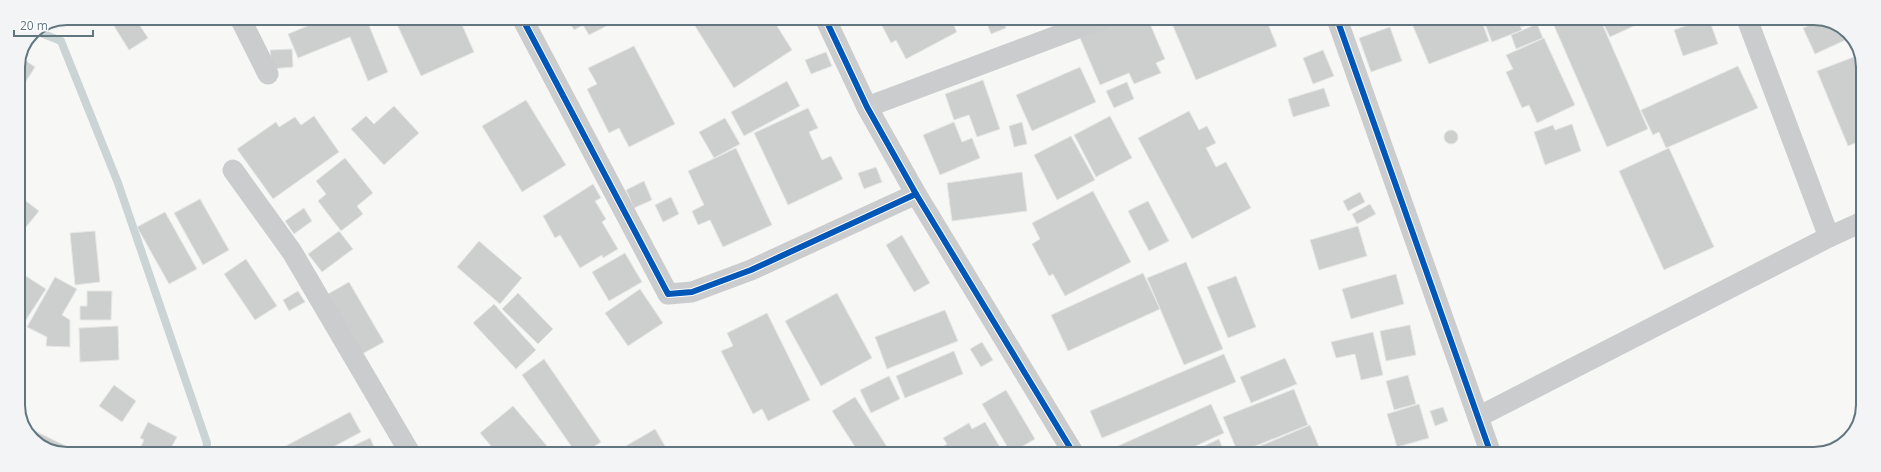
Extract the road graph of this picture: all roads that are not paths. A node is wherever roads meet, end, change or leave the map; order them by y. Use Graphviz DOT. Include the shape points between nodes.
graph roads {
  1 [pos="244,25"];
  2 [pos="526,25"];
  3 [pos="828,25"];
  4 [pos="1086,25"];
  5 [pos="1339,25"];
  6 [pos="1749,25"];
  7 [pos="268,74"];
  8 [pos="867,107"];
  9 [pos="233,170"];
  10 [pos="916,194"];
  11 [pos="1856,225"];
  12 [pos="1829,237"];
  13 [pos="1478,417"];
  14 [pos="406,447"];
  15 [pos="1070,447"];
  16 [pos="1489,447"];
  1 -- 7 [label="street"];
  2 -- 10 [label="street" via="668,294 692,292 751,270"];
  3 -- 8 [label="street"];
  4 -- 8 [label="street"];
  5 -- 13 [label="street"];
  6 -- 12 [label="street"];
  8 -- 10 [label="street"];
  9 -- 14 [label="street" via="292,252"];
  10 -- 15 [label="street"];
  11 -- 12 [label="street"];
  12 -- 13 [label="street"];
  13 -- 16 [label="street"];
}
